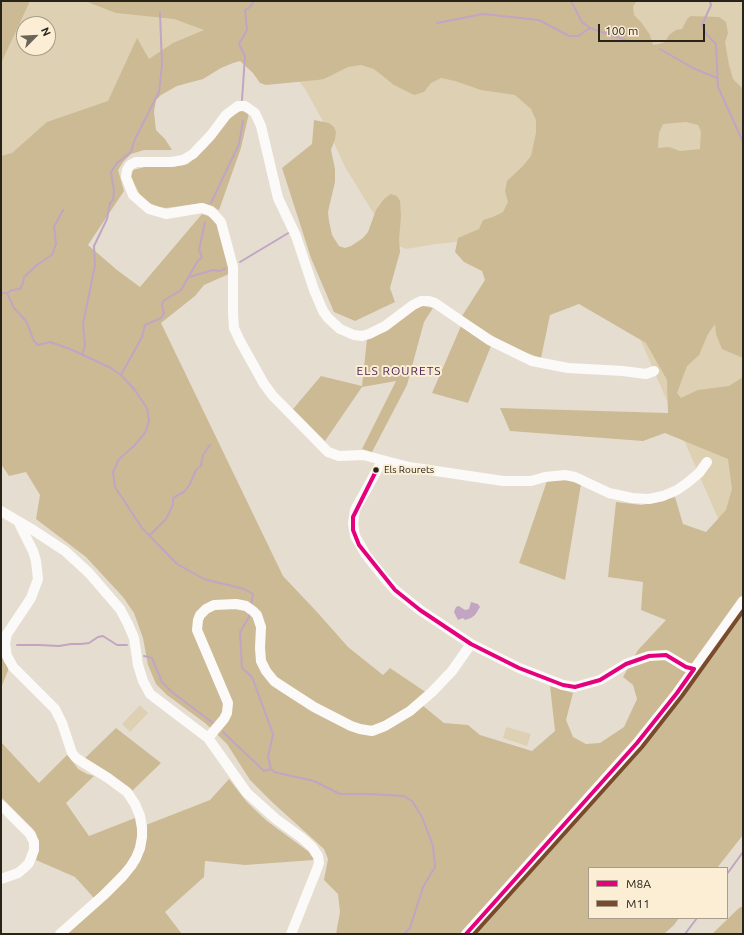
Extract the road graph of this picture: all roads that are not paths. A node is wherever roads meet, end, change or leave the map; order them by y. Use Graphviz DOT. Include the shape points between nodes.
graph roads {
  1 [pos="654,371"];
  2 [pos="382,461"];
  3 [pos="707,462"];
  4 [pos="1,511"];
  5 [pos="18,521"];
  6 [pos="743,601"];
  7 [pos="471,644"];
  8 [pos="694,669"];
  9 [pos="208,738"];
  10 [pos="1,805"];
  11 [pos="1,879"];
  12 [pos="60,934"];
  13 [pos="291,934"];
  14 [pos="466,934"];
  1 -- 2 [label="street" via="646,374 568,368 532,361 489,340 429,301 414,304 385,326 369,334 354,335 340,329 323,311 314,290 296,236 278,198 261,126 255,113 245,106 238,106 226,115 201,147 183,160 136,162 130,166 126,177 129,187 133,195 149,209 166,214 202,208 211,211 222,222 233,267 234,328 273,396 328,452 339,456 363,455"];
  2 -- 3 [label="street" via="503,481 565,475 609,493 649,499 677,490 693,478"];
  2 -- 7 [label="street" via="353,517 353,530 359,545 395,590"];
  4 -- 5 [label="street"];
  5 -- 9 [label="street" via="65,551 108,594 120,609 134,638 138,665 150,694"];
  5 -- 12 [label="street" via="33,550 38,579 31,598 7,634 7,656 13,667 55,710 76,758 127,792 135,804 142,827 140,848 131,866 105,894"];
  6 -- 8 [label="street"];
  7 -- 8 [label="street" via="519,668 575,687 600,680 626,664 649,656 666,655"];
  7 -- 9 [label="street" via="452,671 432,692 410,711 372,731 351,726 274,681 261,661 262,627 257,615 244,606 228,603 214,605 200,615 197,630 228,703 224,719"];
  8 -- 14 [label="street" via="637,743"];
  9 -- 13 [label="street" via="247,793 302,838 318,856 318,869"];
  10 -- 11 [label="street" via="30,834 34,850 30,863 18,873"];
}
